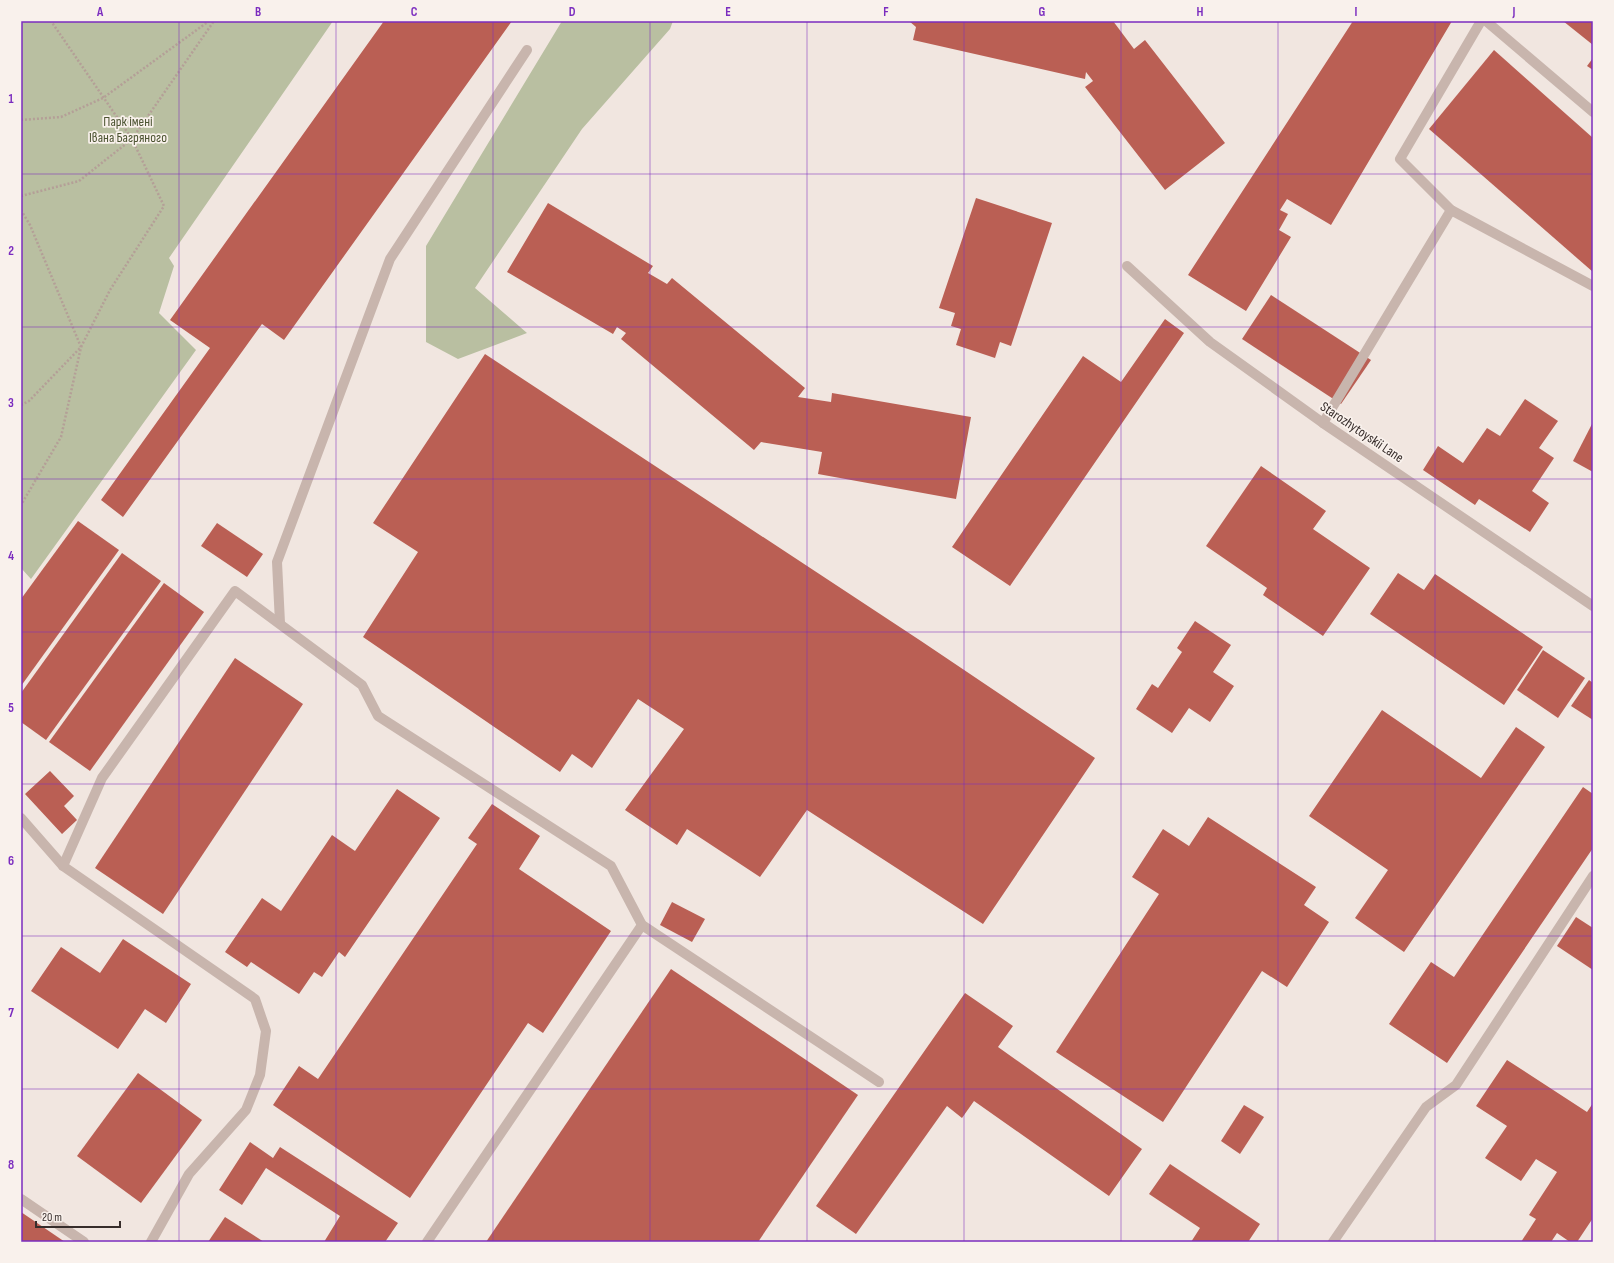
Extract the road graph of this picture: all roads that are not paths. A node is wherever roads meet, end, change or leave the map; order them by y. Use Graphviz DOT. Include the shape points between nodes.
graph roads {
  1 [pos="1481,21"];
  2 [pos="1486,21"];
  3 [pos="527,50"];
  4 [pos="1593,112"];
  5 [pos="1451,210"];
  6 [pos="1127,266"];
  7 [pos="1593,286"];
  8 [pos="1323,423"];
  9 [pos="1593,606"];
  10 [pos="280,623"];
  11 [pos="21,818"];
  12 [pos="64,866"];
  13 [pos="1593,876"];
  14 [pos="642,925"];
  15 [pos="879,1082"];
  16 [pos="21,1199"];
  17 [pos="84,1242"];
  18 [pos="150,1242"];
  19 [pos="427,1242"];
  20 [pos="1333,1242"];
  1 -- 5 [label="street" via="1400,159"];
  2 -- 4 [label="street"];
  3 -- 10 [label="street" via="390,259 277,562"];
  5 -- 7 [label="street"];
  5 -- 8 [label="street"];
  6 -- 8 [label="street, Starozhytoyskii Lane" via="1210,342"];
  8 -- 9 [label="street, Starozhytoyskii Lane"];
  10 -- 12 [label="street" via="235,591 102,778"];
  10 -- 14 [label="street" via="362,685 378,716 611,866"];
  11 -- 12 [label="street"];
  12 -- 18 [label="street" via="255,999 266,1031 260,1075 246,1110 189,1174"];
  13 -- 20 [label="street" via="1456,1085 1426,1107"];
  14 -- 15 [label="street"];
  14 -- 19 [label="street"];
  16 -- 17 [label="street"];
}
